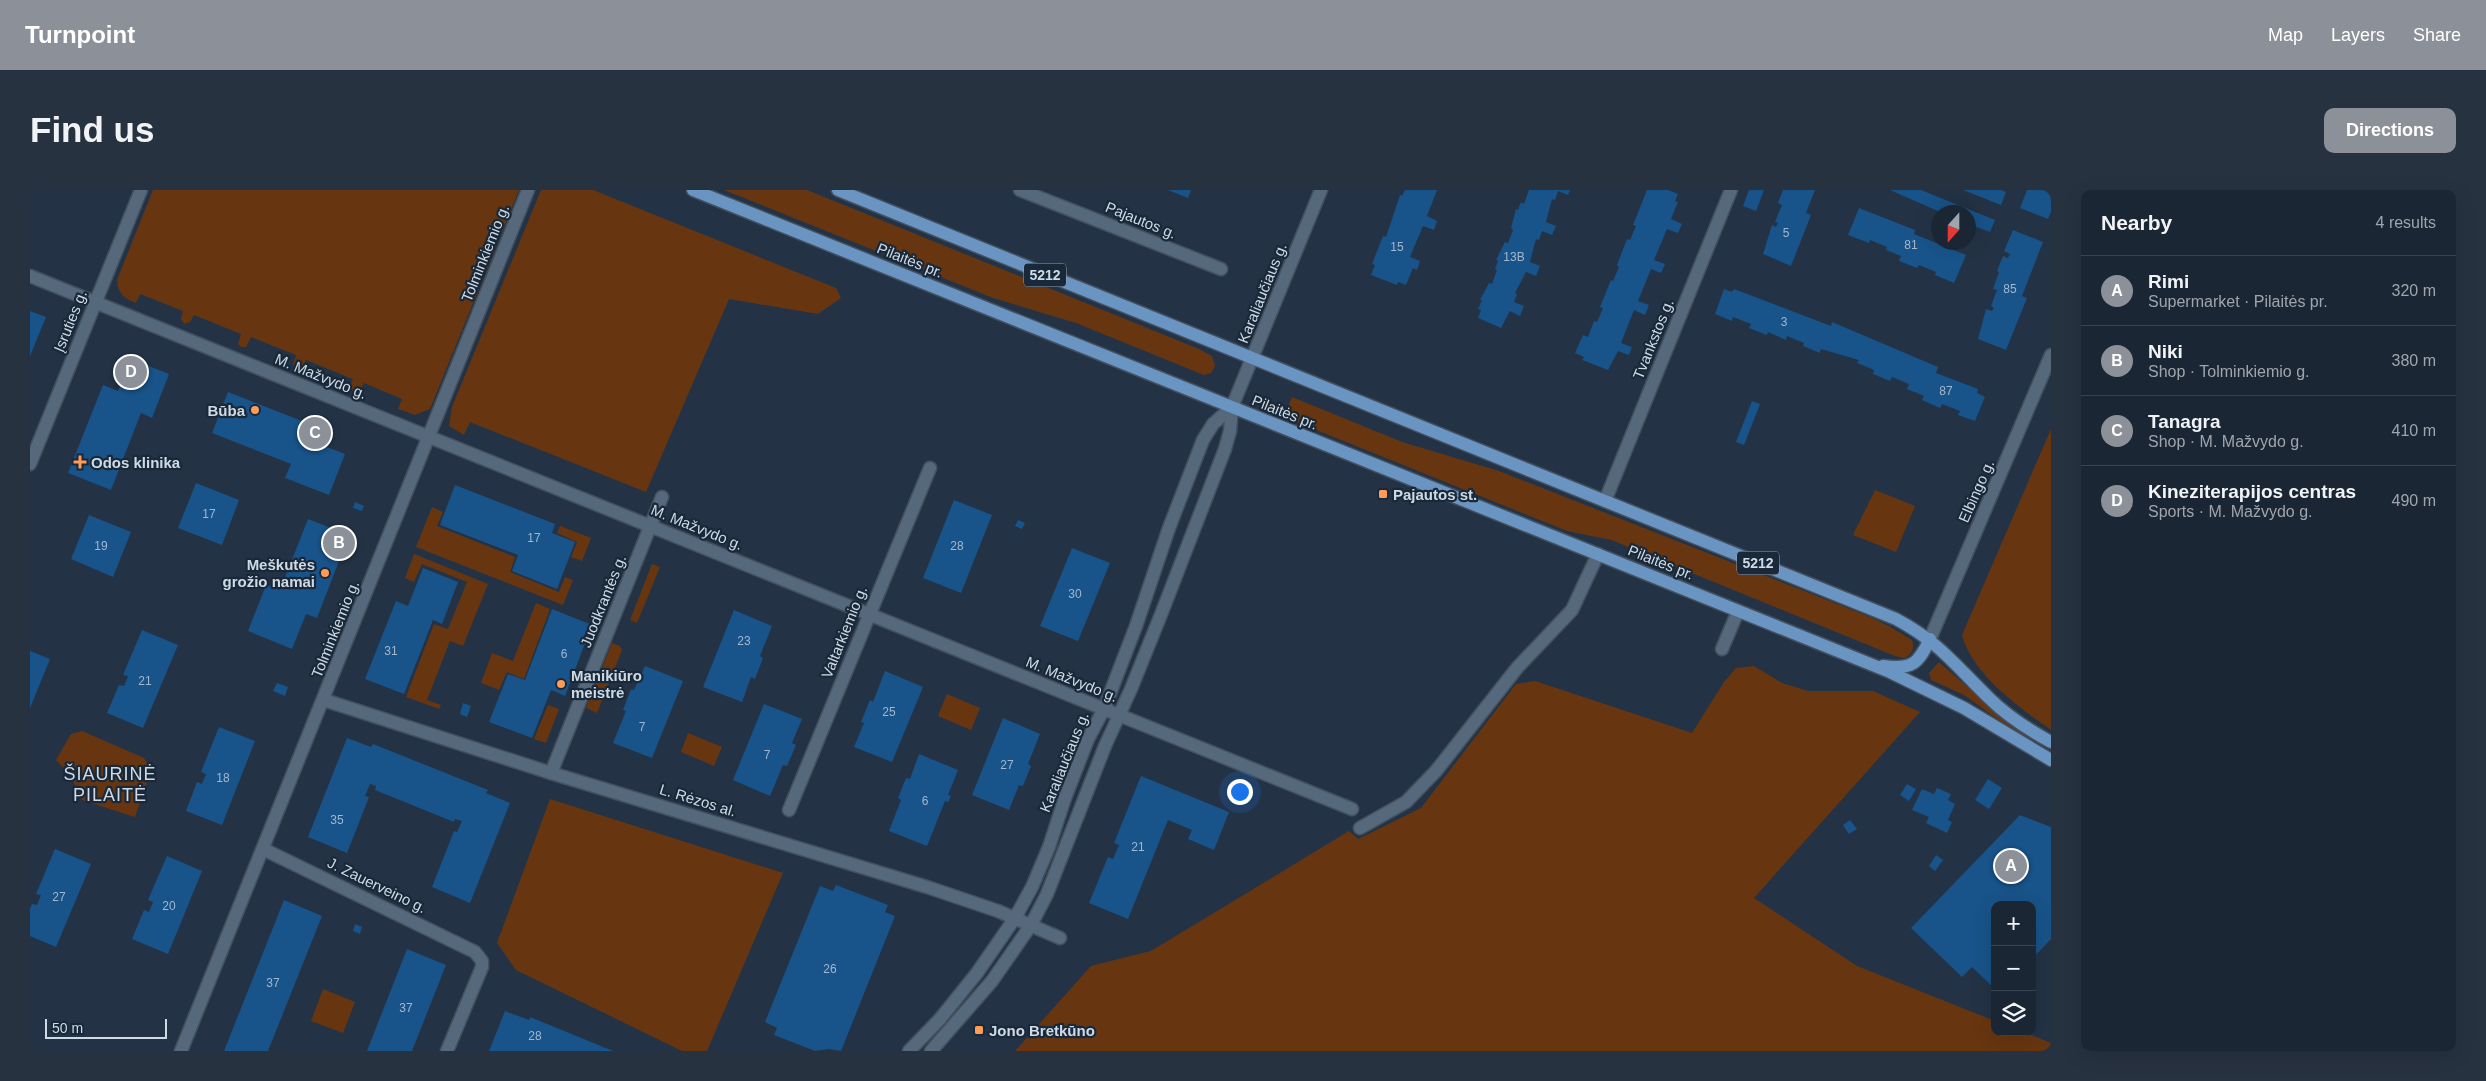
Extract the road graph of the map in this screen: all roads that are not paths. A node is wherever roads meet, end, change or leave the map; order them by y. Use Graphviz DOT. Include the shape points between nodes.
graph roads {
  1 [pos="141,190"];
  2 [pos="528,190"];
  3 [pos="693,190"];
  4 [pos="838,190"];
  5 [pos="1020,190"];
  6 [pos="1322,190"];
  7 [pos="1730,190"];
  8 [pos="1221,269"];
  9 [pos="30,276"];
  10 [pos="95,302"];
  11 [pos="2051,355"];
  12 [pos="1252,359"];
  13 [pos="1232,408"];
  14 [pos="428,436"];
  15 [pos="30,464"];
  16 [pos="930,468"];
  17 [pos="662,497"];
  18 [pos="1605,501"];
  19 [pos="651,526"];
  20 [pos="1598,554"];
  21 [pos="1738,611"];
  22 [pos="869,614"];
  23 [pos="1930,639"];
  24 [pos="1722,649"];
  25 [pos="1866,663"];
  26 [pos="324,700"];
  27 [pos="1104,709"];
  28 [pos="1119,716"];
  29 [pos="2051,742"];
  30 [pos="2051,760"];
  31 [pos="551,773"];
  32 [pos="1352,809"];
  33 [pos="789,810"];
  34 [pos="1360,828"];
  35 [pos="263,849"];
  36 [pos="1014,918"];
  37 [pos="1031,924"];
  38 [pos="1060,938"];
  39 [pos="181,1051"];
  40 [pos="447,1051"];
  41 [pos="909,1051"];
  42 [pos="931,1051"];
  1 -- 10 [label="street, Įsruties g."];
  2 -- 14 [label="street, Tolminkiemio g."];
  3 -- 13 [label="main road, Pilaitės pr."];
  4 -- 12 [label="main road, 5212"];
  5 -- 8 [label="street, Pajautos g."];
  6 -- 12 [label="street, Karaliaučiaus g."];
  7 -- 18 [label="street, Tvankstos g."];
  9 -- 10 [label="street, M. Mažvydo g."];
  10 -- 14 [label="street, M. Mažvydo g."];
  10 -- 15 [label="street, Įsruties g."];
  11 -- 23 [label="street, Elbingo g."];
  12 -- 13 [label="street, Karaliaučiaus g."];
  12 -- 18 [label="main road, 5212"];
  13 -- 20 [label="main road, Pilaitės pr."];
  13 -- 27 [label="street, Karaliaučiaus g." via="1213,424 1203,440"];
  13 -- 28 [label="street, Karaliaučiaus g." via="1225,449"];
  14 -- 19 [label="street, M. Mažvydo g."];
  14 -- 26 [label="street, Tolminkiemio g."];
  16 -- 22 [label="street, Valtarkiemio g."];
  17 -- 19 [label="street, Juodkrantės g."];
  18 -- 23 [label="main road, 5212" via="1896,619"];
  19 -- 22 [label="street, M. Mažvydo g."];
  19 -- 31 [label="street, Juodkrantės g."];
  20 -- 21 [label="main road, Pilaitės pr."];
  20 -- 34 [label="street" via="1572,610 1517,668 1436,771 1406,802"];
  21 -- 24 [label="street"];
  21 -- 25 [label="main road, Pilaitės pr."];
  22 -- 27 [label="street, M. Mažvydo g."];
  22 -- 33 [label="street, Valtarkiemio g."];
  23 -- 25 [label="main road, Pilaitės pr." via="1914,665 1890,667"];
  23 -- 29 [label="main road, 5212" via="1990,699 2014,719"];
  25 -- 30 [label="main road, Pilaitės pr." via="1964,708"];
  26 -- 31 [label="street, L. Rėzos al."];
  26 -- 35 [label="street, Tolminkiemio g."];
  27 -- 28 [label="street, M. Mažvydo g."];
  27 -- 36 [label="street, Karaliaučiaus g." via="1068,790 1041,867"];
  28 -- 32 [label="street, M. Mažvydo g."];
  28 -- 37 [label="street, Karaliaučiaus g." via="1048,894"];
  31 -- 36 [label="street, L. Rėzos al." via="928,887"];
  35 -- 39 [label="street, Tolminkiemio g."];
  35 -- 40 [label="street, J. Zauerveino g." via="475,952 482,961 482,967"];
  36 -- 37 [label="street, L. Rėzos al."];
  36 -- 41 [label="street, Karaliaučiaus g." via="961,994"];
  37 -- 38 [label="street, L. Rėzos al."];
  37 -- 42 [label="street, Karaliaučiaus g." via="992,980"];
}
